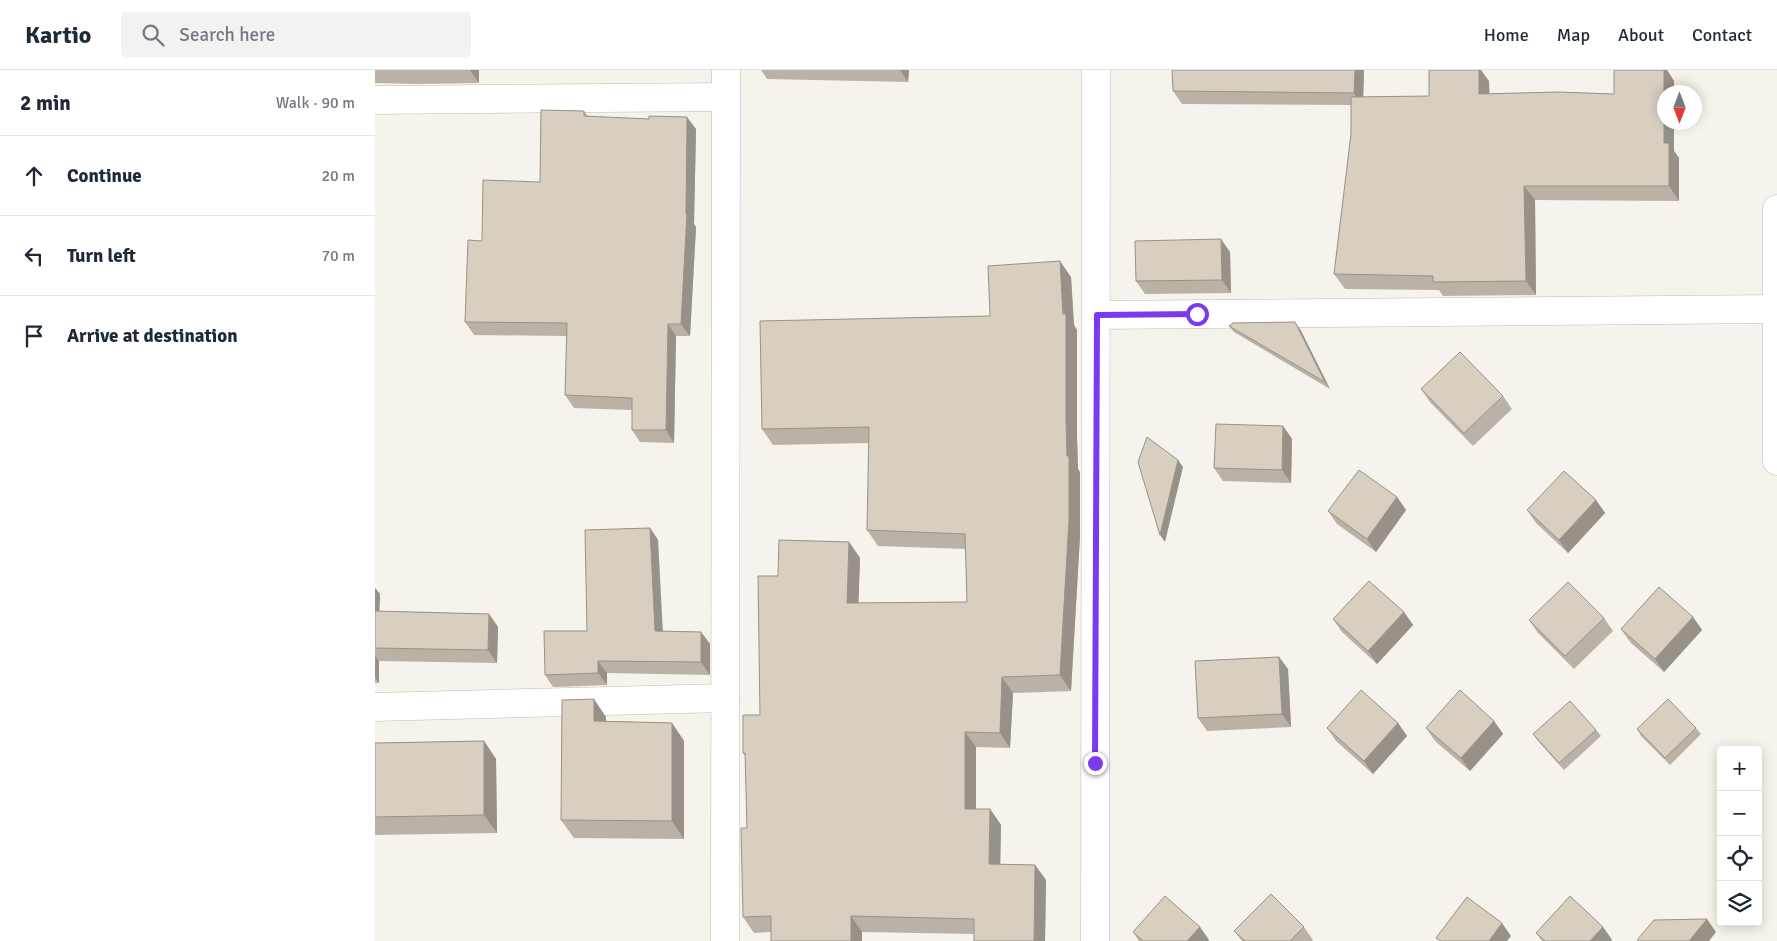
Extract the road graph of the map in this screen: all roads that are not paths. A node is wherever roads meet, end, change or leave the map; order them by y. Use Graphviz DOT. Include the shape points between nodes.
graph roads {
  1 [pos="726,70"];
  2 [pos="1096,70"];
  3 [pos="726,97"];
  4 [pos="375,100"];
  5 [pos="1777,209"];
  6 [pos="1777,258"];
  7 [pos="1776,310"];
  8 [pos="1097,315"];
  9 [pos="1777,461"];
  10 [pos="725,698"];
  11 [pos="375,707"];
  12 [pos="725,941"];
  13 [pos="1095,941"];
  1 -- 3 [label="street"];
  2 -- 8 [label="street"];
  3 -- 4 [label="street"];
  3 -- 10 [label="street"];
  5 -- 6 [label="street"];
  6 -- 7 [label="street"];
  7 -- 8 [label="street"];
  7 -- 9 [label="street"];
  8 -- 13 [label="street"];
  10 -- 11 [label="street"];
  10 -- 12 [label="street"];
}
